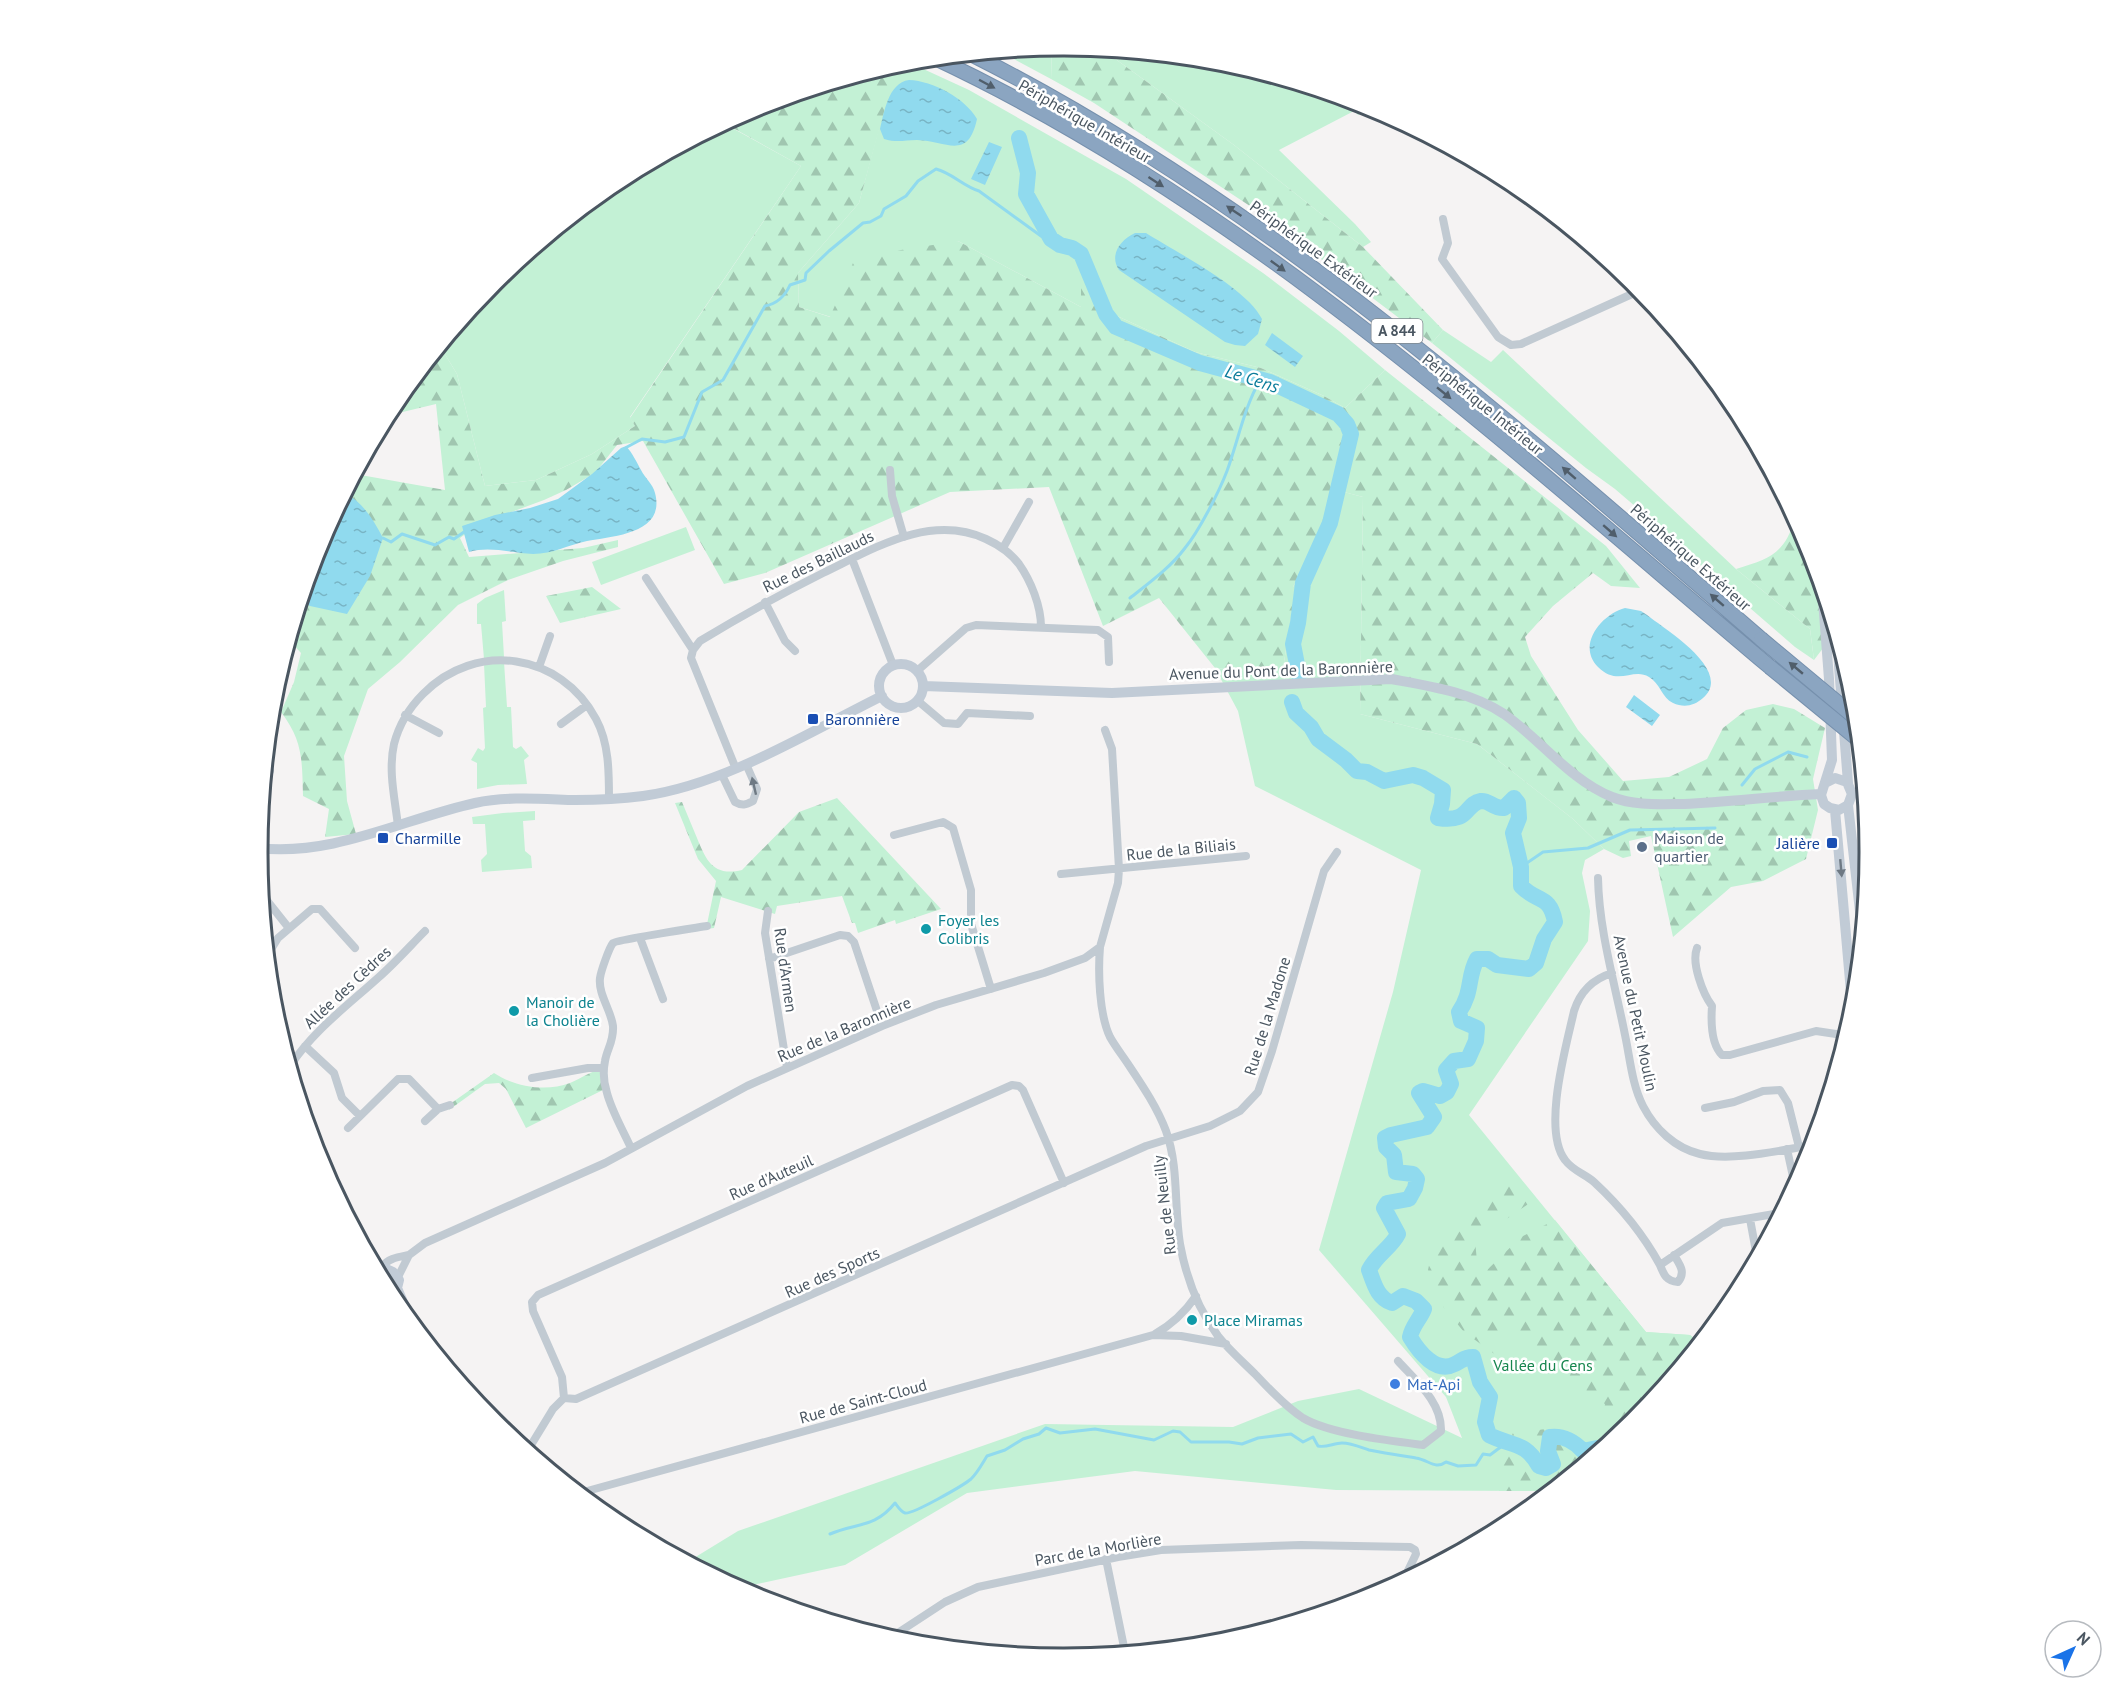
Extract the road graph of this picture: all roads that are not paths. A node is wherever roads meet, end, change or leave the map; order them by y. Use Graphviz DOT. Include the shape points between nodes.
graph roads {
  1 [pos="982,60"];
  2 [pos="947,64"];
  3 [pos="1443,219"];
  4 [pos="1631,294"];
  5 [pos="890,470"];
  6 [pos="1029,502"];
  7 [pos="904,537"];
  8 [pos="1003,548"];
  9 [pos="852,559"];
  10 [pos="646,578"];
  11 [pos="765,602"];
  12 [pos="1041,627"];
  13 [pos="550,636"];
  14 [pos="693,650"];
  15 [pos="795,651"];
  16 [pos="1109,662"];
  17 [pos="893,665"];
  18 [pos="539,667"];
  19 [pos="917,671"];
  20 [pos="1840,679"];
  21 [pos="924,686"];
  22 [pos="882,696"];
  23 [pos="918,701"];
  24 [pos="588,705"];
  25 [pos="1846,710"];
  26 [pos="405,716"];
  27 [pos="1030,716"];
  28 [pos="561,724"];
  29 [pos="1105,730"];
  30 [pos="439,733"];
  31 [pos="1851,734"];
  32 [pos="741,766"];
  33 [pos="722,776"];
  34 [pos="1848,783"];
  35 [pos="1823,789"];
  36 [pos="609,799"];
  37 [pos="1848,805"];
  38 [pos="1835,810"];
  39 [pos="398,826"];
  40 [pos="894,835"];
  41 [pos="267,849"];
  42 [pos="1336,852"];
  43 [pos="1246,856"];
  44 [pos="1119,869"];
  45 [pos="1061,874"];
  46 [pos="1598,879"];
  47 [pos="1858,895"];
  48 [pos="269,903"];
  49 [pos="768,911"];
  50 [pos="707,926"];
  51 [pos="288,927"];
  52 [pos="425,931"];
  53 [pos="640,938"];
  54 [pos="273,946"];
  55 [pos="1100,947"];
  56 [pos="355,948"];
  57 [pos="1697,948"];
  58 [pos="769,959"];
  59 [pos="1612,973"];
  60 [pos="1850,975"];
  61 [pos="991,989"];
  62 [pos="663,999"];
  63 [pos="882,1026"];
  64 [pos="1838,1034"];
  65 [pos="305,1046"];
  66 [pos="295,1059"];
  67 [pos="604,1068"];
  68 [pos="788,1068"];
  69 [pos="532,1078"];
  70 [pos="450,1105"];
  71 [pos="1705,1107"];
  72 [pos="438,1109"];
  73 [pos="360,1116"];
  74 [pos="424,1122"];
  75 [pos="348,1128"];
  76 [pos="1168,1138"];
  77 [pos="1799,1147"];
  78 [pos="1802,1147"];
  79 [pos="631,1148"];
  80 [pos="1787,1149"];
  81 [pos="1792,1172"];
  82 [pos="1064,1183"];
  83 [pos="1771,1215"];
  84 [pos="1750,1219"];
  85 [pos="1755,1246"];
  86 [pos="409,1255"];
  87 [pos="1674,1255"];
  88 [pos="383,1264"];
  89 [pos="1660,1265"];
  90 [pos="395,1282"];
  91 [pos="1196,1296"];
  92 [pos="1153,1335"];
  93 [pos="1226,1344"];
  94 [pos="1398,1361"];
  95 [pos="564,1398"];
  96 [pos="532,1443"];
  97 [pos="589,1490"];
  98 [pos="1106,1559"];
  99 [pos="1410,1568"];
  100 [pos="902,1630"];
  101 [pos="1124,1645"];
  25 -- 1 [label="highway, Périphérique Extérieur / A 844, one-way, bridge" via="1492,408 1319,272 1167,167 1078,112"];
  2 -- 31 [label="highway, Périphérique Intérieur / A 844, one-way, bridge" via="1093,142 1250,246 1514,448"];
  3 -- 4 [label="street" via="1448,243 1442,259 1498,337 1511,345"];
  5 -- 7 [label="street" via="892,496"];
  6 -- 8 [label="street"];
  7 -- 8 [label="street, Rue des Baillauds" via="956,531 977,535"];
  7 -- 9 [label="street, Rue des Baillauds"];
  8 -- 12 [label="street, Rue des Baillauds" via="1013,556 1029,582 1041,615"];
  9 -- 11 [label="street, Rue des Baillauds"];
  9 -- 17 [label="street"];
  10 -- 14 [label="street"];
  11 -- 14 [label="street, Rue des Baillauds" via="700,641"];
  11 -- 15 [label="street" via="785,641"];
  12 -- 16 [label="street" via="1104,633 1108,637"];
  12 -- 19 [label="street" via="966,628"];
  13 -- 18 [label="street"];
  14 -- 32 [label="street" via="691,658"];
  17 -- 19 [label="street" via="905,664"];
  17 -- 22 [label="street" via="880,678"];
  18 -- 24 [label="street" via="566,682"];
  18 -- 26 [label="street" via="507,660 464,666 433,684"];
  19 -- 21 [label="street"];
  20 -- 34 [label="street"];
  20 -- 35 [label="street" via="1832,760"];
  21 -- 23 [label="street"];
  21 -- 35 [label="street, Avenue du Pont de la Baronnière" via="1112,693 1391,679 1481,702 1503,714 1578,777 1612,797 1630,802 1722,802"];
  22 -- 23 [label="street" via="897,708"];
  22 -- 32 [label="street"];
  23 -- 27 [label="street" via="944,723 958,724 967,713"];
  24 -- 28 [label="street"];
  24 -- 36 [label="street" via="605,746"];
  26 -- 30 [label="street"];
  26 -- 39 [label="street" via="393,746"];
  29 -- 44 [label="street" via="1112,749"];
  32 -- 33 [label="street"];
  33 -- 32 [label="street, one-way" via="735,802 748,804 757,789"];
  33 -- 36 [label="street" via="645,796"];
  34 -- 35 [label="street" via="1836,778"];
  34 -- 37 [label="street" via="1852,795"];
  35 -- 38 [label="street" via="1825,805"];
  36 -- 39 [label="street" via="520,798 479,802"];
  37 -- 38 [label="street"];
  37 -- 47 [label="street"];
  38 -- 60 [label="street, one-way"];
  39 -- 41 [label="street" via="318,846"];
  40 -- 61 [label="street" via="943,822 953,828 971,890 971,924"];
  42 -- 76 [label="street, Rue de la Madone" via="1324,871 1258,1092 1240,1111 1210,1126"];
  43 -- 44 [label="street, Rue de la Biliais"];
  44 -- 45 [label="street, Rue de la Biliais"];
  44 -- 55 [label="street"];
  46 -- 59 [label="street, Avenue du Petit Moulin"];
  48 -- 51 [label="street"];
  49 -- 58 [label="street, Rue d'Armen" via="765,933"];
  50 -- 53 [label="street"];
  51 -- 54 [label="street"];
  51 -- 56 [label="street" via="312,909 320,909"];
  52 -- 65 [label="street, Allée des Cèdres"];
  53 -- 62 [label="street"];
  53 -- 67 [label="street" via="614,942 600,977 613,1026 612,1046"];
  55 -- 61 [label="street, Rue de la Baronnière" via="1085,958"];
  55 -- 76 [label="street, Rue de Neuilly" via="1104,1016 1110,1036 1160,1116"];
  57 -- 64 [label="street" via="1695,959 1704,996 1712,1006 1717,1050 1722,1054 1816,1031"];
  58 -- 63 [label="street" via="840,935 848,936 854,942"];
  58 -- 68 [label="street, Rue d'Armen"];
  59 -- 80 [label="street, Avenue du Petit Moulin" via="1642,1105 1667,1138 1701,1155 1730,1157"];
  59 -- 89 [label="street" via="1602,976 1577,999 1557,1091 1556,1139 1564,1159 1612,1199 1647,1241"];
  61 -- 63 [label="street, Rue de la Baronnière"];
  63 -- 68 [label="street, Rue de la Baronnière"];
  65 -- 66 [label="street, Allée des Cèdres"];
  65 -- 73 [label="street" via="334,1073 342,1098"];
  67 -- 69 [label="street"];
  67 -- 79 [label="street" via="607,1094"];
  68 -- 79 [label="street, Rue de la Baronnière"];
  70 -- 72 [label="street"];
  71 -- 77 [label="street" via="1780,1090 1788,1103"];
  72 -- 73 [label="street" via="409,1079 398,1079"];
  72 -- 74 [label="street"];
  73 -- 75 [label="street"];
  76 -- 82 [label="street, Rue des Sports"];
  76 -- 91 [label="street, Rue de Neuilly" via="1173,1155 1180,1244"];
  77 -- 78 [label="street, Avenue du Petit Moulin"];
  77 -- 80 [label="street, Avenue du Petit Moulin"];
  79 -- 86 [label="street, Rue de la Baronnière"];
  80 -- 81 [label="street"];
  82 -- 95 [label="street, Rue des Sports" via="576,1399"];
  82 -- 95 [label="street, Rue d'Auteuil" via="1023,1090 1012,1085 538,1295 532,1302 533,1311 562,1377"];
  83 -- 84 [label="street"];
  84 -- 85 [label="street"];
  84 -- 87 [label="street" via="1722,1223"];
  86 -- 88 [label="street, Rue de la Baronnière"];
  86 -- 90 [label="street"];
  87 -- 89 [label="street"];
  87 -- 89 [label="street" via="1682,1270 1678,1282 1666,1278"];
  91 -- 92 [label="street, Rue de Saint-Cloud" via="1167,1328"];
  91 -- 93 [label="street, Rue de Neuilly"];
  92 -- 93 [label="street, Rue de Saint-Cloud"];
  92 -- 97 [label="street, Rue de Saint-Cloud"];
  93 -- 94 [label="street, Rue de Neuilly" via="1270,1390 1304,1418 1329,1428 1423,1445 1441,1431 1442,1419 1433,1400"];
  95 -- 96 [label="street" via="553,1408"];
  98 -- 99 [label="street, Parc de la Morlière" via="1161,1550 1398,1546 1415,1550"];
  98 -- 100 [label="street, Parc de la Morlière" via="978,1587 945,1602"];
  98 -- 101 [label="street"];
}
